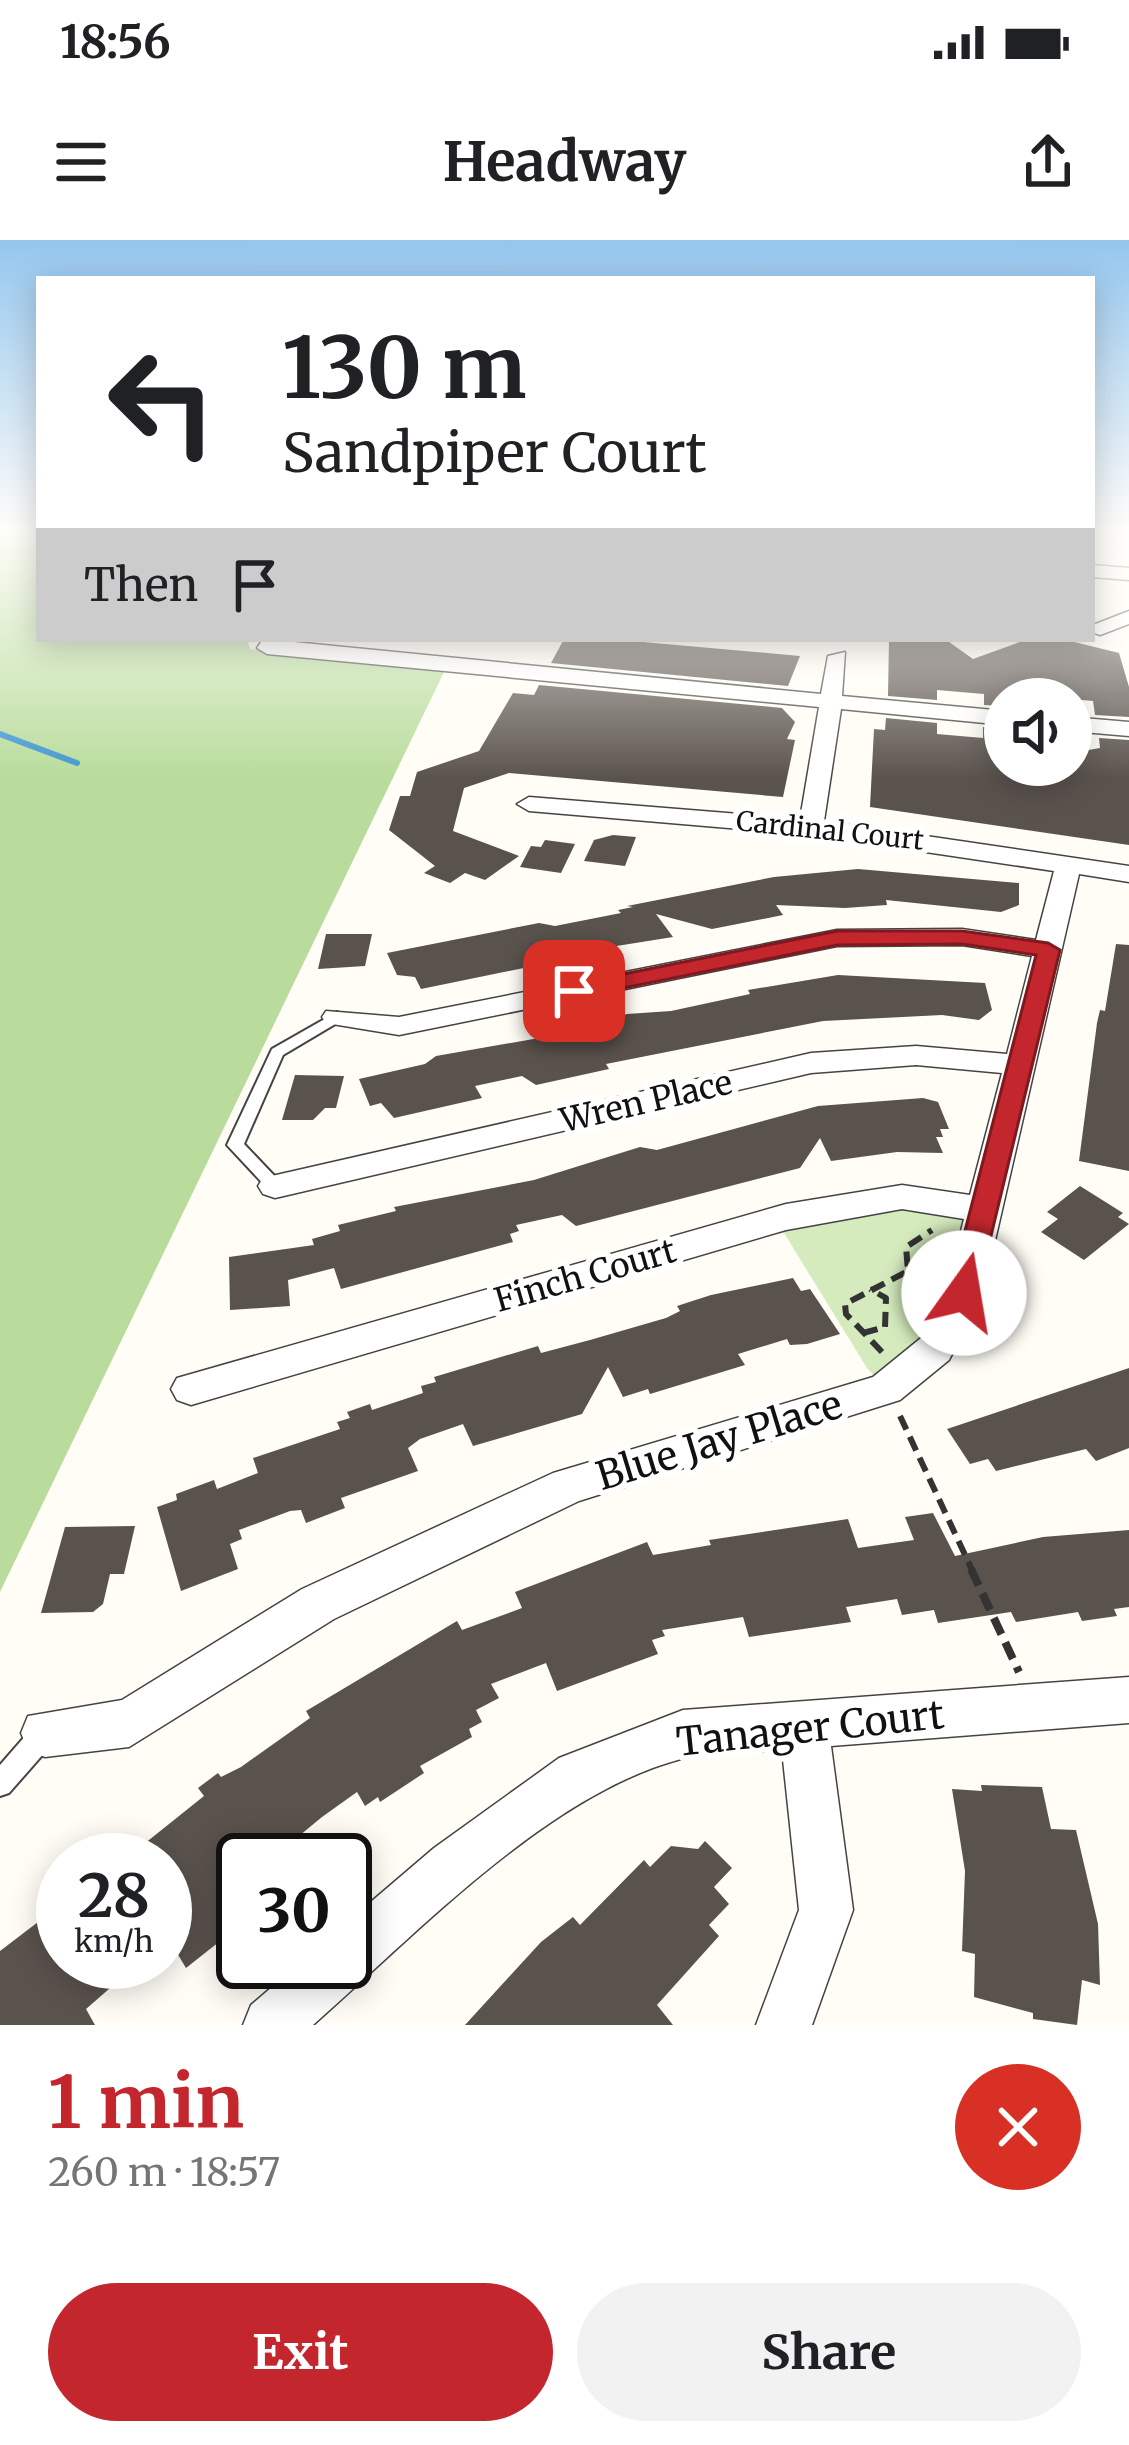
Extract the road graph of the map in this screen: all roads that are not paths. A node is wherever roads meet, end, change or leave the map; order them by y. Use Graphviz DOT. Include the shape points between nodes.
graph roads {
  1 [pos="1129,617"];
  2 [pos="1100,628"];
  3 [pos="270,643"];
  4 [pos="515,650"];
  5 [pos="838,656"];
  6 [pos="502,670"];
  7 [pos="834,703"];
  8 [pos="984,716"];
  9 [pos="1092,726"];
  10 [pos="1129,729"];
  11 [pos="529,804"];
  12 [pos="811,827"];
  13 [pos="1069,863"];
  14 [pos="1129,874"];
  15 [pos="1048,950"];
  16 [pos="337,1017"];
  17 [pos="1020,1066"];
  18 [pos="275,1186"];
  19 [pos="984,1210"];
  20 [pos="191,1389"];
  21 [pos="1129,1700"];
  22 [pos="803,1722"];
  23 [pos="44,1733"];
  24 [pos="0,1784"];
  25 [pos="372,1936"];
  26 [pos="312,1989"];
  27 [pos="271,2025"];
  28 [pos="784,2025"];
  1 -- 2 [label="street"];
  3 -- 6 [label="street"];
  4 -- 6 [label="street"];
  5 -- 7 [label="street"];
  6 -- 7 [label="street"];
  7 -- 8 [label="street"];
  7 -- 12 [label="street"];
  9 -- 10 [label="street"];
  11 -- 12 [label="street, Cardinal Court"];
  12 -- 13 [label="street, Cardinal Court"];
  13 -- 14 [label="street, Cardinal Court"];
  13 -- 15 [label="street, Blue Jay Place"];
  15 -- 16 [label="street" via="962,938 837,938 398,1026"];
  15 -- 17 [label="street, Blue Jay Place"];
  16 -- 18 [label="lane" via="277,1052 235,1144"];
  17 -- 18 [label="street, Wren Place" via="879,1054 811,1063"];
  17 -- 19 [label="street, Blue Jay Place"];
  19 -- 20 [label="street, Finch Court" via="902,1197 786,1217"];
  19 -- 23 [label="street, Blue Jay Place" via="964,1293 935,1349 888,1374 568,1486 318,1604 128,1723"];
  21 -- 22 [label="street, Tanager Court"];
  22 -- 25 [label="street, Tanager Court" via="683,1734 577,1776 452,1866"];
  22 -- 28 [label="street" via="826,1910"];
  23 -- 24 [label="lane"];
  26 -- 27 [label="street, Tanager Court"];
}
